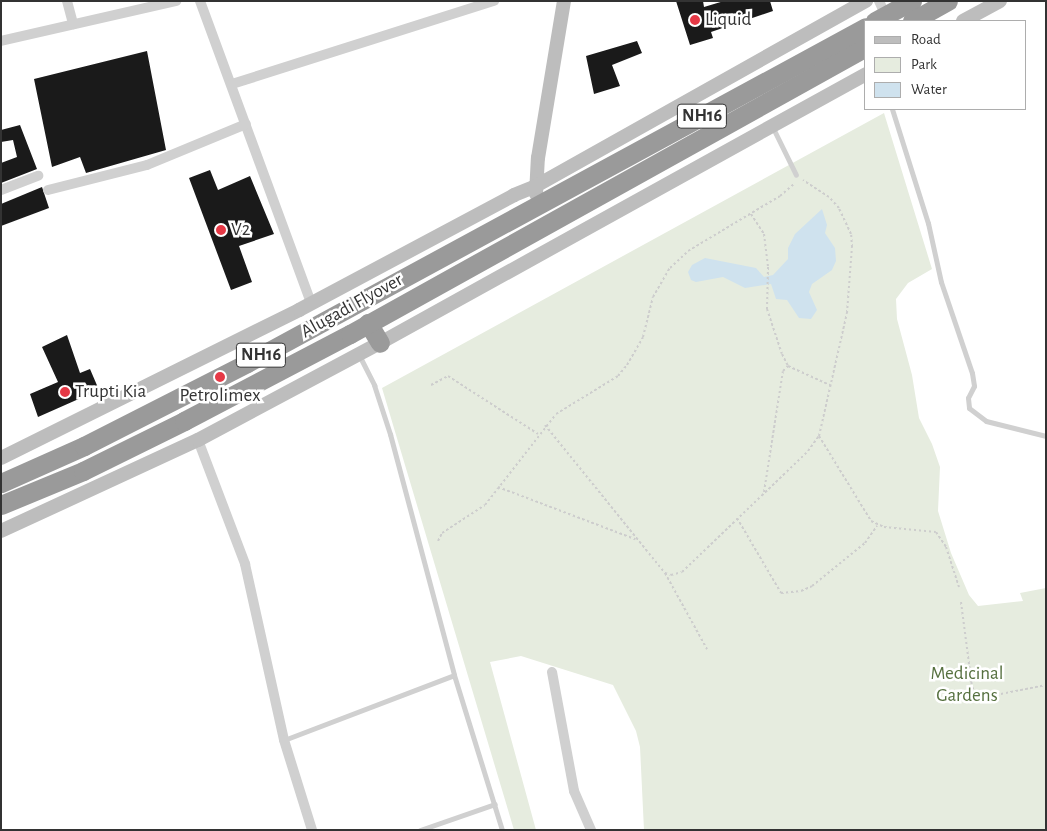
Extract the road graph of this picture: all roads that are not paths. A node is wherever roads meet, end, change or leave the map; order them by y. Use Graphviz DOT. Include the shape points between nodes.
graph roads {
  1 [pos="67,1"];
  2 [pos="176,1"];
  3 [pos="200,1"];
  4 [pos="494,1"];
  5 [pos="564,1"];
  6 [pos="866,1"];
  7 [pos="912,1"];
  8 [pos="948,1"];
  9 [pos="1000,1"];
  10 [pos="880,13"];
  11 [pos="914,20"];
  12 [pos="965,20"];
  13 [pos="73,24"];
  14 [pos="864,27"];
  15 [pos="1,41"];
  16 [pos="864,48"];
  17 [pos="864,75"];
  18 [pos="232,84"];
  19 [pos="892,110"];
  20 [pos="246,124"];
  21 [pos="773,128"];
  22 [pos="796,175"];
  23 [pos="38,176"];
  24 [pos="1,190"];
  25 [pos="48,190"];
  26 [pos="536,196"];
  27 [pos="312,303"];
  28 [pos="368,323"];
  29 [pos="380,344"];
  30 [pos="358,354"];
  31 [pos="1046,436"];
  32 [pos="198,440"];
  33 [pos="1,458"];
  34 [pos="1,483"];
  35 [pos="1,505"];
  36 [pos="1,531"];
  37 [pos="552,672"];
  38 [pos="454,675"];
  39 [pos="284,740"];
  40 [pos="495,804"];
  41 [pos="312,830"];
  42 [pos="420,830"];
  43 [pos="502,830"];
  44 [pos="591,830"];
  1 -- 13 [label="street"];
  2 -- 13 [label="street"];
  3 -- 18 [label="street"];
  4 -- 18 [label="street"];
  5 -- 26 [label="street"];
  6 -- 26 [label="street"];
  7 -- 10 [label="highway"];
  8 -- 11 [label="highway"];
  9 -- 12 [label="street"];
  13 -- 15 [label="street"];
  14 -- 26 [label="highway, NH16"];
  16 -- 28 [label="highway, NH16"];
  17 -- 21 [label="street"];
  18 -- 20 [label="street"];
  19 -- 31 [label="lane" via="928,223 941,282 972,373 974,386 968,398 969,408 986,421"];
  20 -- 25 [label="street" via="147,165"];
  20 -- 27 [label="street"];
  21 -- 22 [label="lane"];
  21 -- 29 [label="street"];
  23 -- 24 [label="street"];
  26 -- 27 [label="street" via="514,195"];
  26 -- 34 [label="highway, Alugadi Flyover / NH16" via="516,217 247,363 84,446"];
  27 -- 33 [label="street"];
  28 -- 29 [label="highway"];
  28 -- 35 [label="highway, Alugadi Flyover / NH16" via="92,467"];
  29 -- 30 [label="street"];
  30 -- 32 [label="street"];
  30 -- 38 [label="lane" via="374,385 390,434"];
  32 -- 36 [label="street"];
  32 -- 39 [label="street" via="245,564"];
  37 -- 44 [label="street" via="574,791"];
  38 -- 39 [label="lane"];
  38 -- 40 [label="lane"];
  39 -- 41 [label="street"];
  40 -- 42 [label="lane"];
  40 -- 43 [label="lane"];
}
